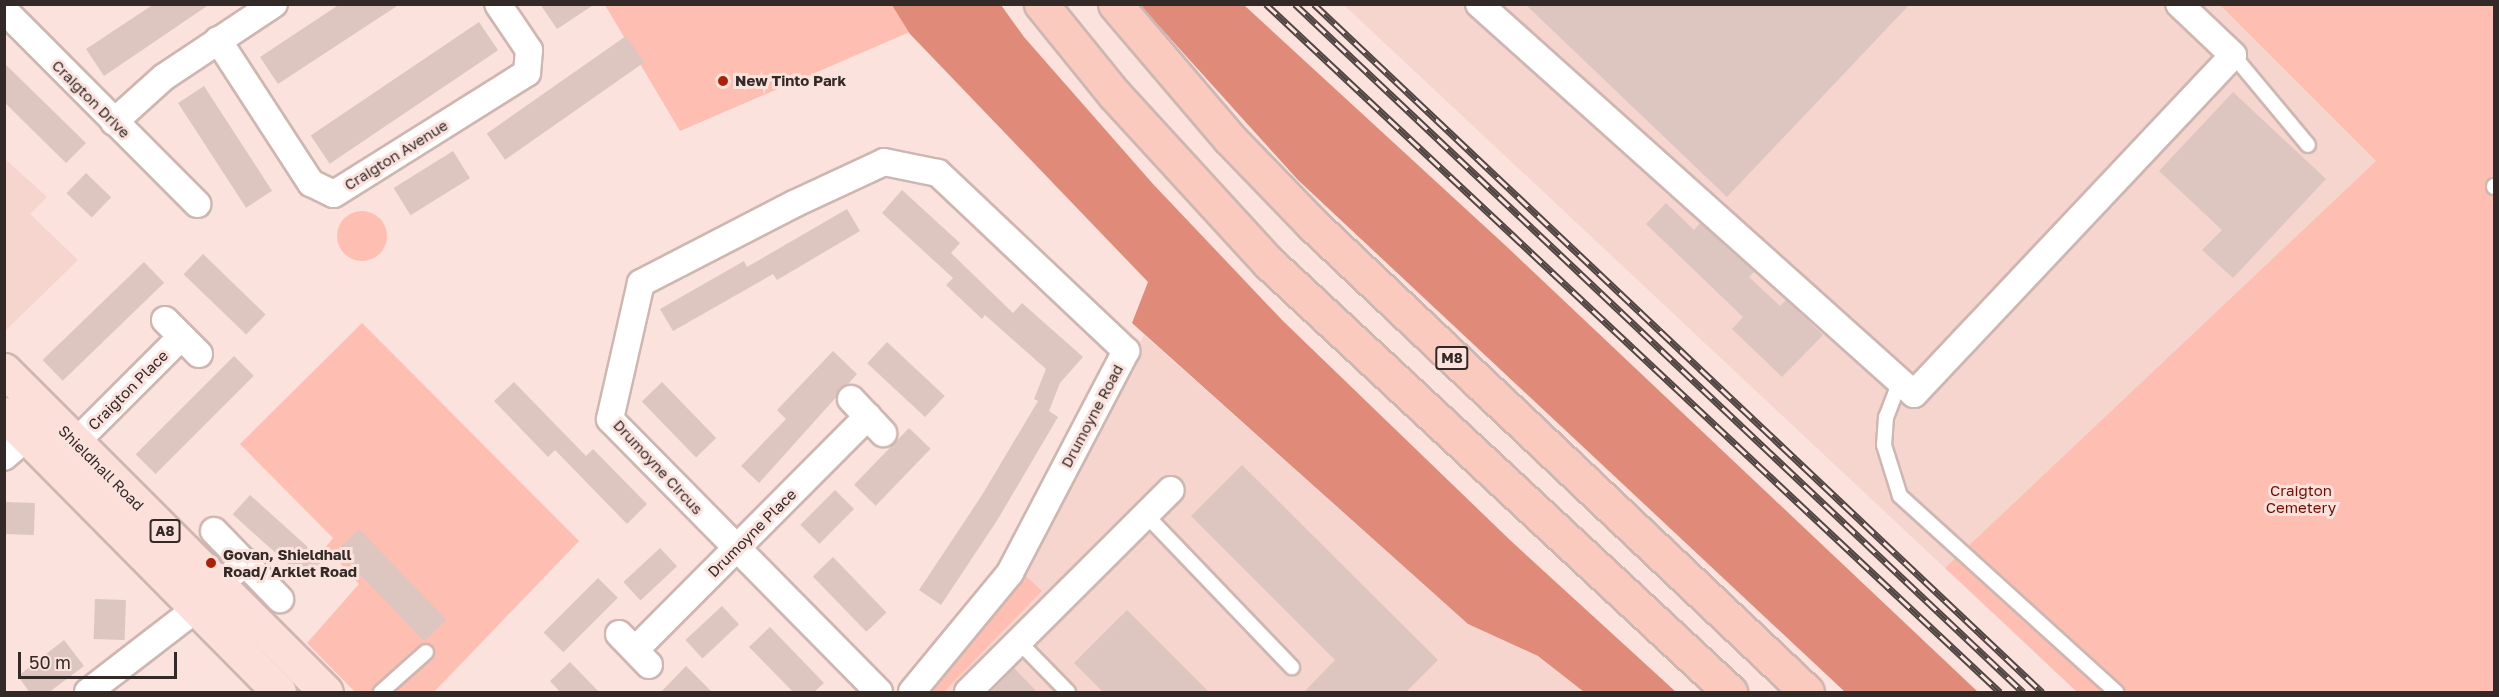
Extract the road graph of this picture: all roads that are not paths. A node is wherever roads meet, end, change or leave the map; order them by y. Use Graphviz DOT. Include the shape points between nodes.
graph roads {
  1 [pos="274,4"];
  2 [pos="498,4"];
  3 [pos="1041,4"];
  4 [pos="1114,4"];
  5 [pos="1479,4"];
  6 [pos="2179,4"];
  7 [pos="4,10"];
  8 [pos="218,40"];
  9 [pos="2233,55"];
  10 [pos="114,122"];
  11 [pos="2308,145"];
  12 [pos="938,173"];
  13 [pos="180,198"];
  14 [pos="182,337"];
  15 [pos="4,370"];
  16 [pos="1900,381"];
  17 [pos="4,414"];
  18 [pos="867,416"];
  19 [pos="27,437"];
  20 [pos="75,443"];
  21 [pos="1171,490"];
  22 [pos="1146,515"];
  23 [pos="214,531"];
  24 [pos="736,549"];
  25 [pos="245,562"];
  26 [pos="220,586"];
  27 [pos="280,599"];
  28 [pos="195,609"];
  29 [pos="1019,642"];
  30 [pos="634,650"];
  31 [pos="426,652"];
  32 [pos="1292,667"];
  33 [pos="1784,669"];
  34 [pos="88,693"];
  35 [pos="279,693"];
  36 [pos="326,693"];
  37 [pos="381,693"];
  38 [pos="879,693"];
  39 [pos="912,693"];
  40 [pos="968,693"];
  41 [pos="1068,693"];
  42 [pos="1730,693"];
  43 [pos="1807,693"];
  44 [pos="1813,693"];
  45 [pos="2116,693"];
  1 -- 8 [label="street"];
  2 -- 8 [label="street, Craigton Avenue" via="529,50 528,73 334,194 311,183"];
  3 -- 42 [label="highway" via="1114,94 1269,264"];
  4 -- 33 [label="highway, M8" via="1230,139 1312,224"];
  5 -- 16 [label="street"];
  6 -- 9 [label="street"];
  7 -- 10 [label="street, Craigton Drive"];
  8 -- 10 [label="street" via="164,77"];
  9 -- 11 [label="lane"];
  9 -- 16 [label="street" via="1914,394"];
  10 -- 13 [label="street, Craigton Drive"];
  12 -- 24 [label="street, Drumoyne Circus" via="884,162 641,283 610,419"];
  12 -- 39 [label="street, Drumoyne Road" via="1125,351 1010,573"];
  14 -- 20 [label="street, Craigton Place"];
  15 -- 19 [label="main road, Shieldhall Road / A8"];
  16 -- 45 [label="lane" via="1886,417 1884,445 1900,496"];
  17 -- 19 [label="main road, Shieldhall Road / A8"];
  18 -- 24 [label="street, Drumoyne Place"];
  19 -- 20 [label="main road, Shieldhall Road / A8"];
  19 -- 28 [label="main road, Shieldhall Road / A8"];
  20 -- 26 [label="main road, Shieldhall Road / A8"];
  21 -- 22 [label="street"];
  22 -- 29 [label="street"];
  22 -- 32 [label="lane"];
  23 -- 25 [label="street"];
  24 -- 30 [label="street, Drumoyne Place"];
  24 -- 38 [label="street, Drumoyne Circus"];
  25 -- 26 [label="street"];
  25 -- 27 [label="street"];
  26 -- 28 [label="street"];
  26 -- 36 [label="main road, Shieldhall Road / A8"];
  28 -- 34 [label="street"];
  28 -- 35 [label="main road, Shieldhall Road / A8"];
  29 -- 40 [label="street"];
  29 -- 41 [label="lane"];
  31 -- 37 [label="lane"];
  33 -- 43 [label="highway, M8"];
  33 -- 44 [label="highway"];
}
